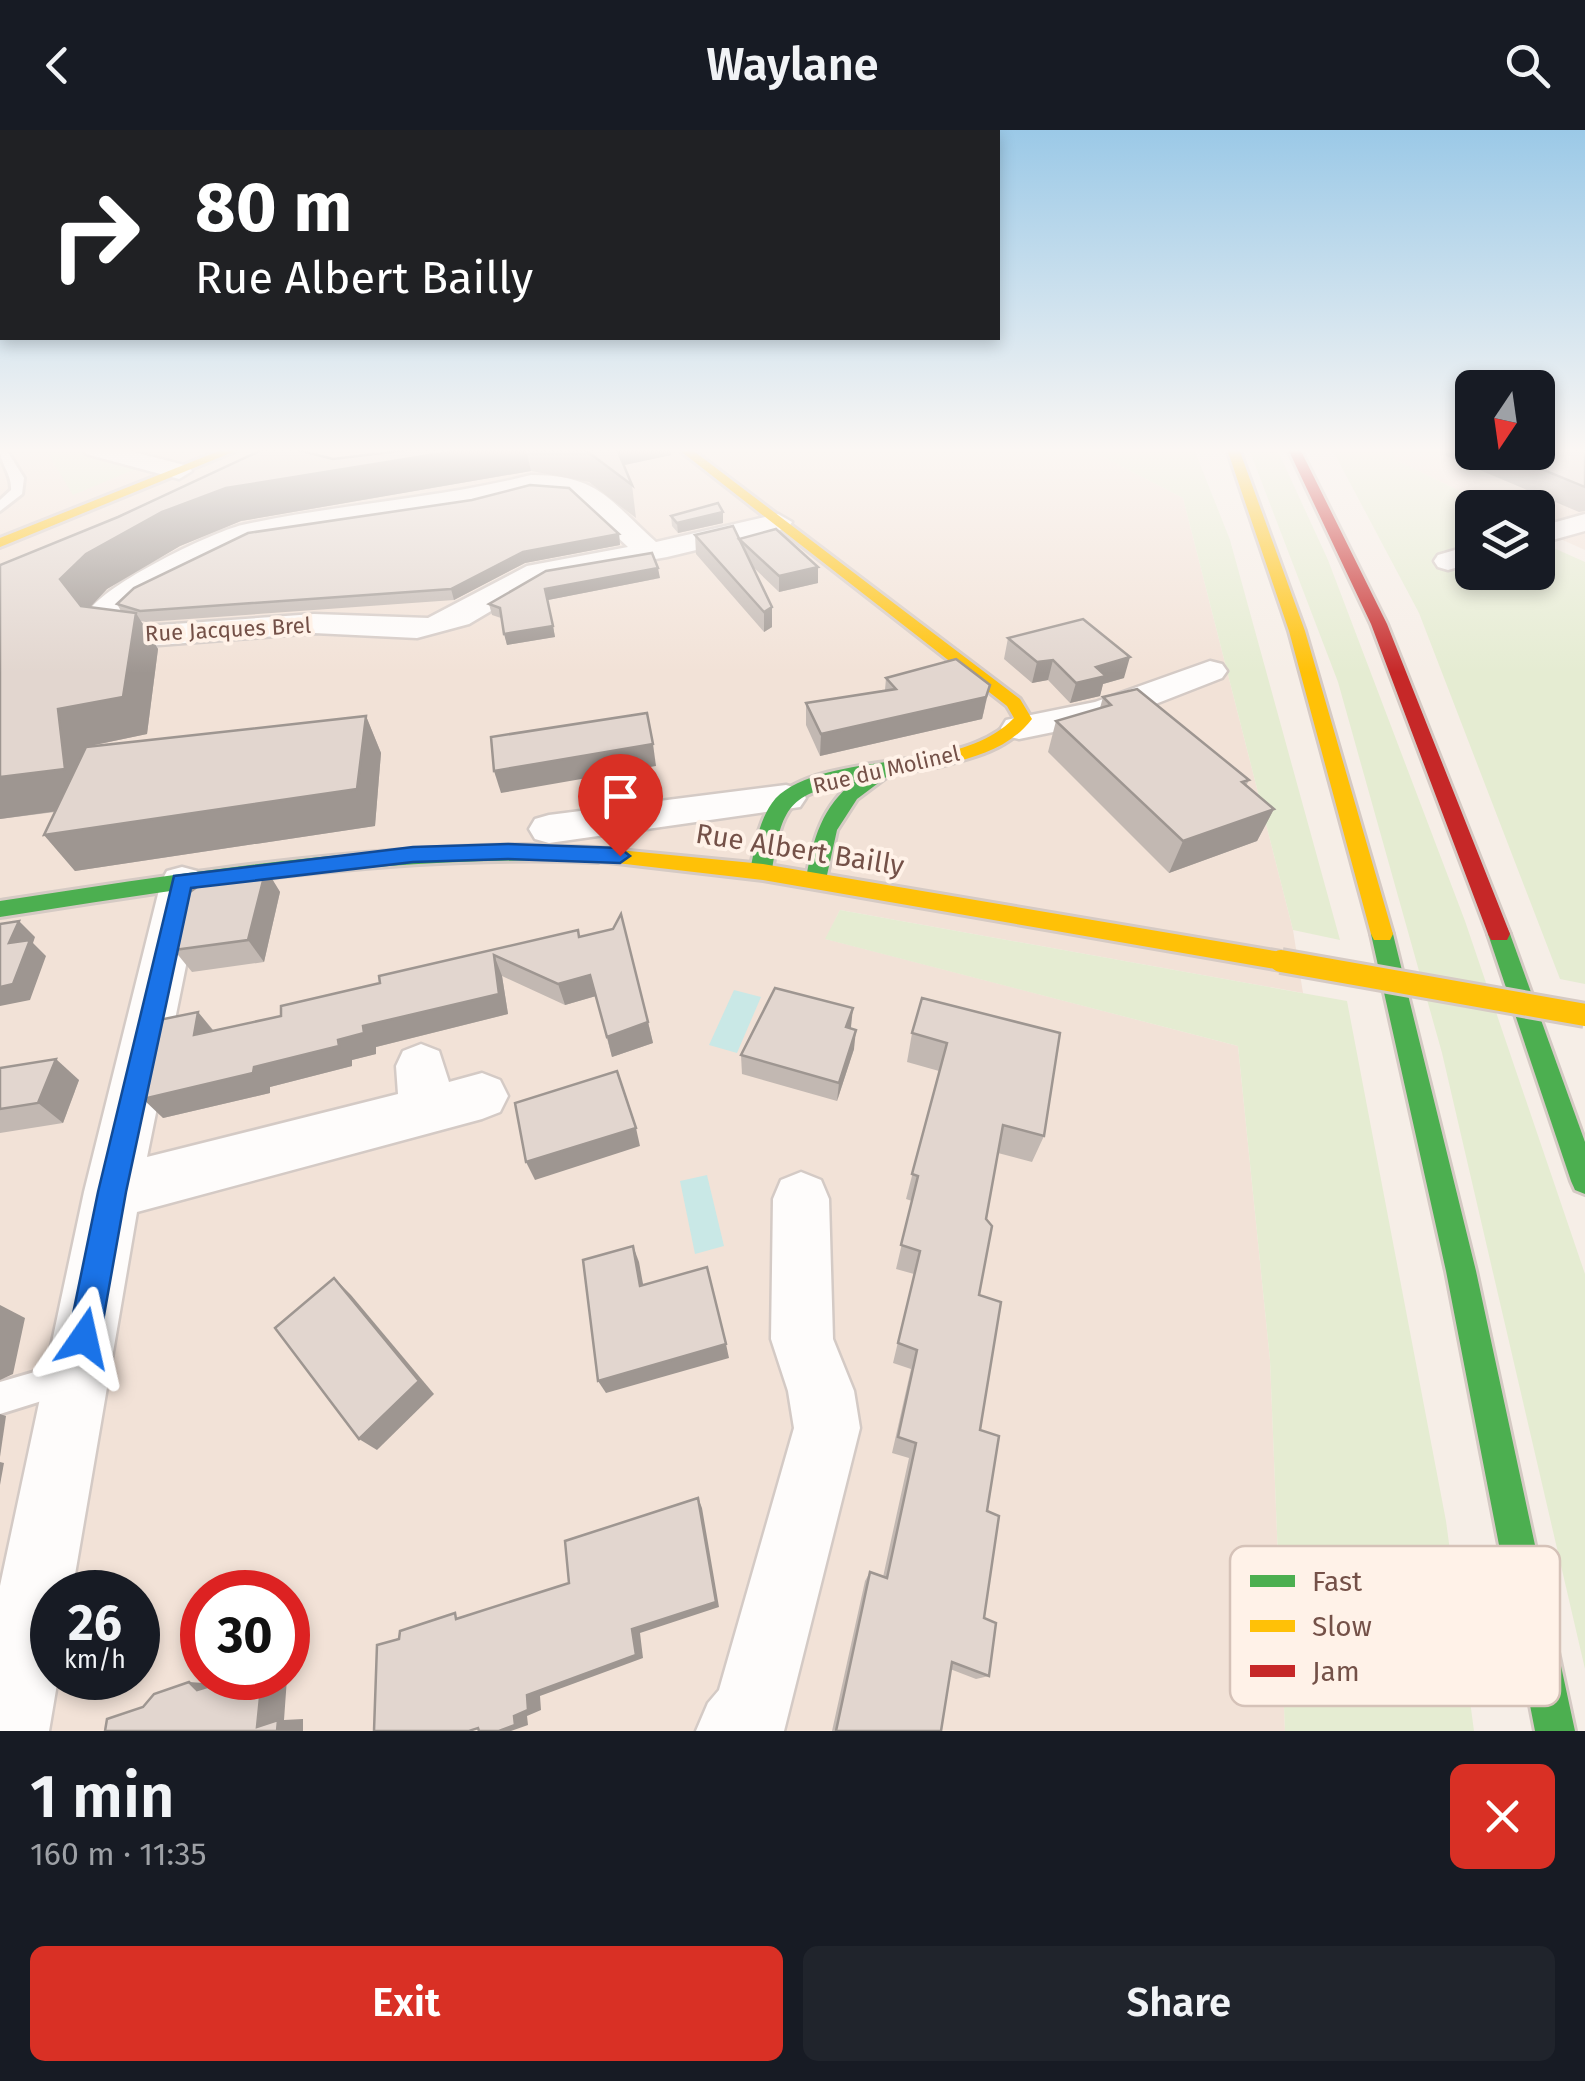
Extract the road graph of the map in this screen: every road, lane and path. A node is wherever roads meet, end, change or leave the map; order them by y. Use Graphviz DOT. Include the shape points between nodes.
graph roads {
  1 [pos="50,524"];
  2 [pos="302,524"];
  3 [pos="619,524"];
  4 [pos="771,524"];
  5 [pos="780,524"];
  6 [pos="1258,524"];
  7 [pos="1262,524"];
  8 [pos="1330,524"];
  9 [pos="1352,524"];
  10 [pos="1579,524"];
  11 [pos="1555,531"];
  12 [pos="1266,534"];
  13 [pos="0,544"];
  14 [pos="650,552"];
  15 [pos="1210,671"];
  16 [pos="1020,728"];
  17 [pos="880,774"];
  18 [pos="786,798"];
  19 [pos="549,829"];
  20 [pos="761,870"];
  21 [pos="1476,872"];
  22 [pos="817,879"];
  23 [pos="182,882"];
  24 [pos="0,909"];
  25 [pos="1585,1015"];
  26 [pos="482,1096"];
  27 [pos="1585,1181"];
  28 [pos="112,1192"];
  29 [pos="801,1199"];
  30 [pos="77,1375"];
  31 [pos="0,1398"];
  32 [pos="1518,1546"];
  33 [pos="1550,1706"];
  34 [pos="8,1731"];
  35 [pos="736,1731"];
  36 [pos="1555,1731"];
  1 -- 13 [label="main road"];
  2 -- 14 [label="street, Rue Jacques Brel" via="246,532 127,590 102,616 116,631 146,636 340,622 426,628 458,618 538,572"];
  3 -- 14 [label="street, Rue Jacques Brel"];
  4 -- 14 [label="street, Rue Jacques Brel"];
  5 -- 16 [label="main road" via="1014,703 1023,719"];
  6 -- 12 [label="main road"];
  7 -- 12 [label="main road"];
  8 -- 21 [label="main road"];
  9 -- 21 [label="main road" via="1410,655"];
  10 -- 11 [label="street"];
  12 -- 32 [label="main road" via="1386,948 1456,1240"];
  15 -- 16 [label="street" via="1104,712"];
  16 -- 17 [label="main road, Rue du Molinel" via="992,744"];
  17 -- 18 [label="main road, Rue du Molinel" via="822,781"];
  17 -- 22 [label="main road" via="850,789 832,811"];
  18 -- 19 [label="street, Rue du Molinel"];
  18 -- 20 [label="main road, Rue du Molinel"];
  20 -- 22 [label="main road, Rue Albert Bailly"];
  20 -- 23 [label="main road, Rue Albert Bailly" via="630,856 460,852"];
  21 -- 27 [label="main road"];
  22 -- 25 [label="main road, Rue Albert Bailly, bridge"];
  23 -- 24 [label="main road, Rue Albert Bailly"];
  23 -- 28 [label="street"];
  26 -- 28 [label="street" via="423,1088"];
  28 -- 30 [label="street"];
  29 -- 35 [label="street" via="802,1339 827,1428 752,1712"];
  30 -- 31 [label="lane"];
  30 -- 34 [label="street"];
  33 -- 36 [label="main road"];
}
